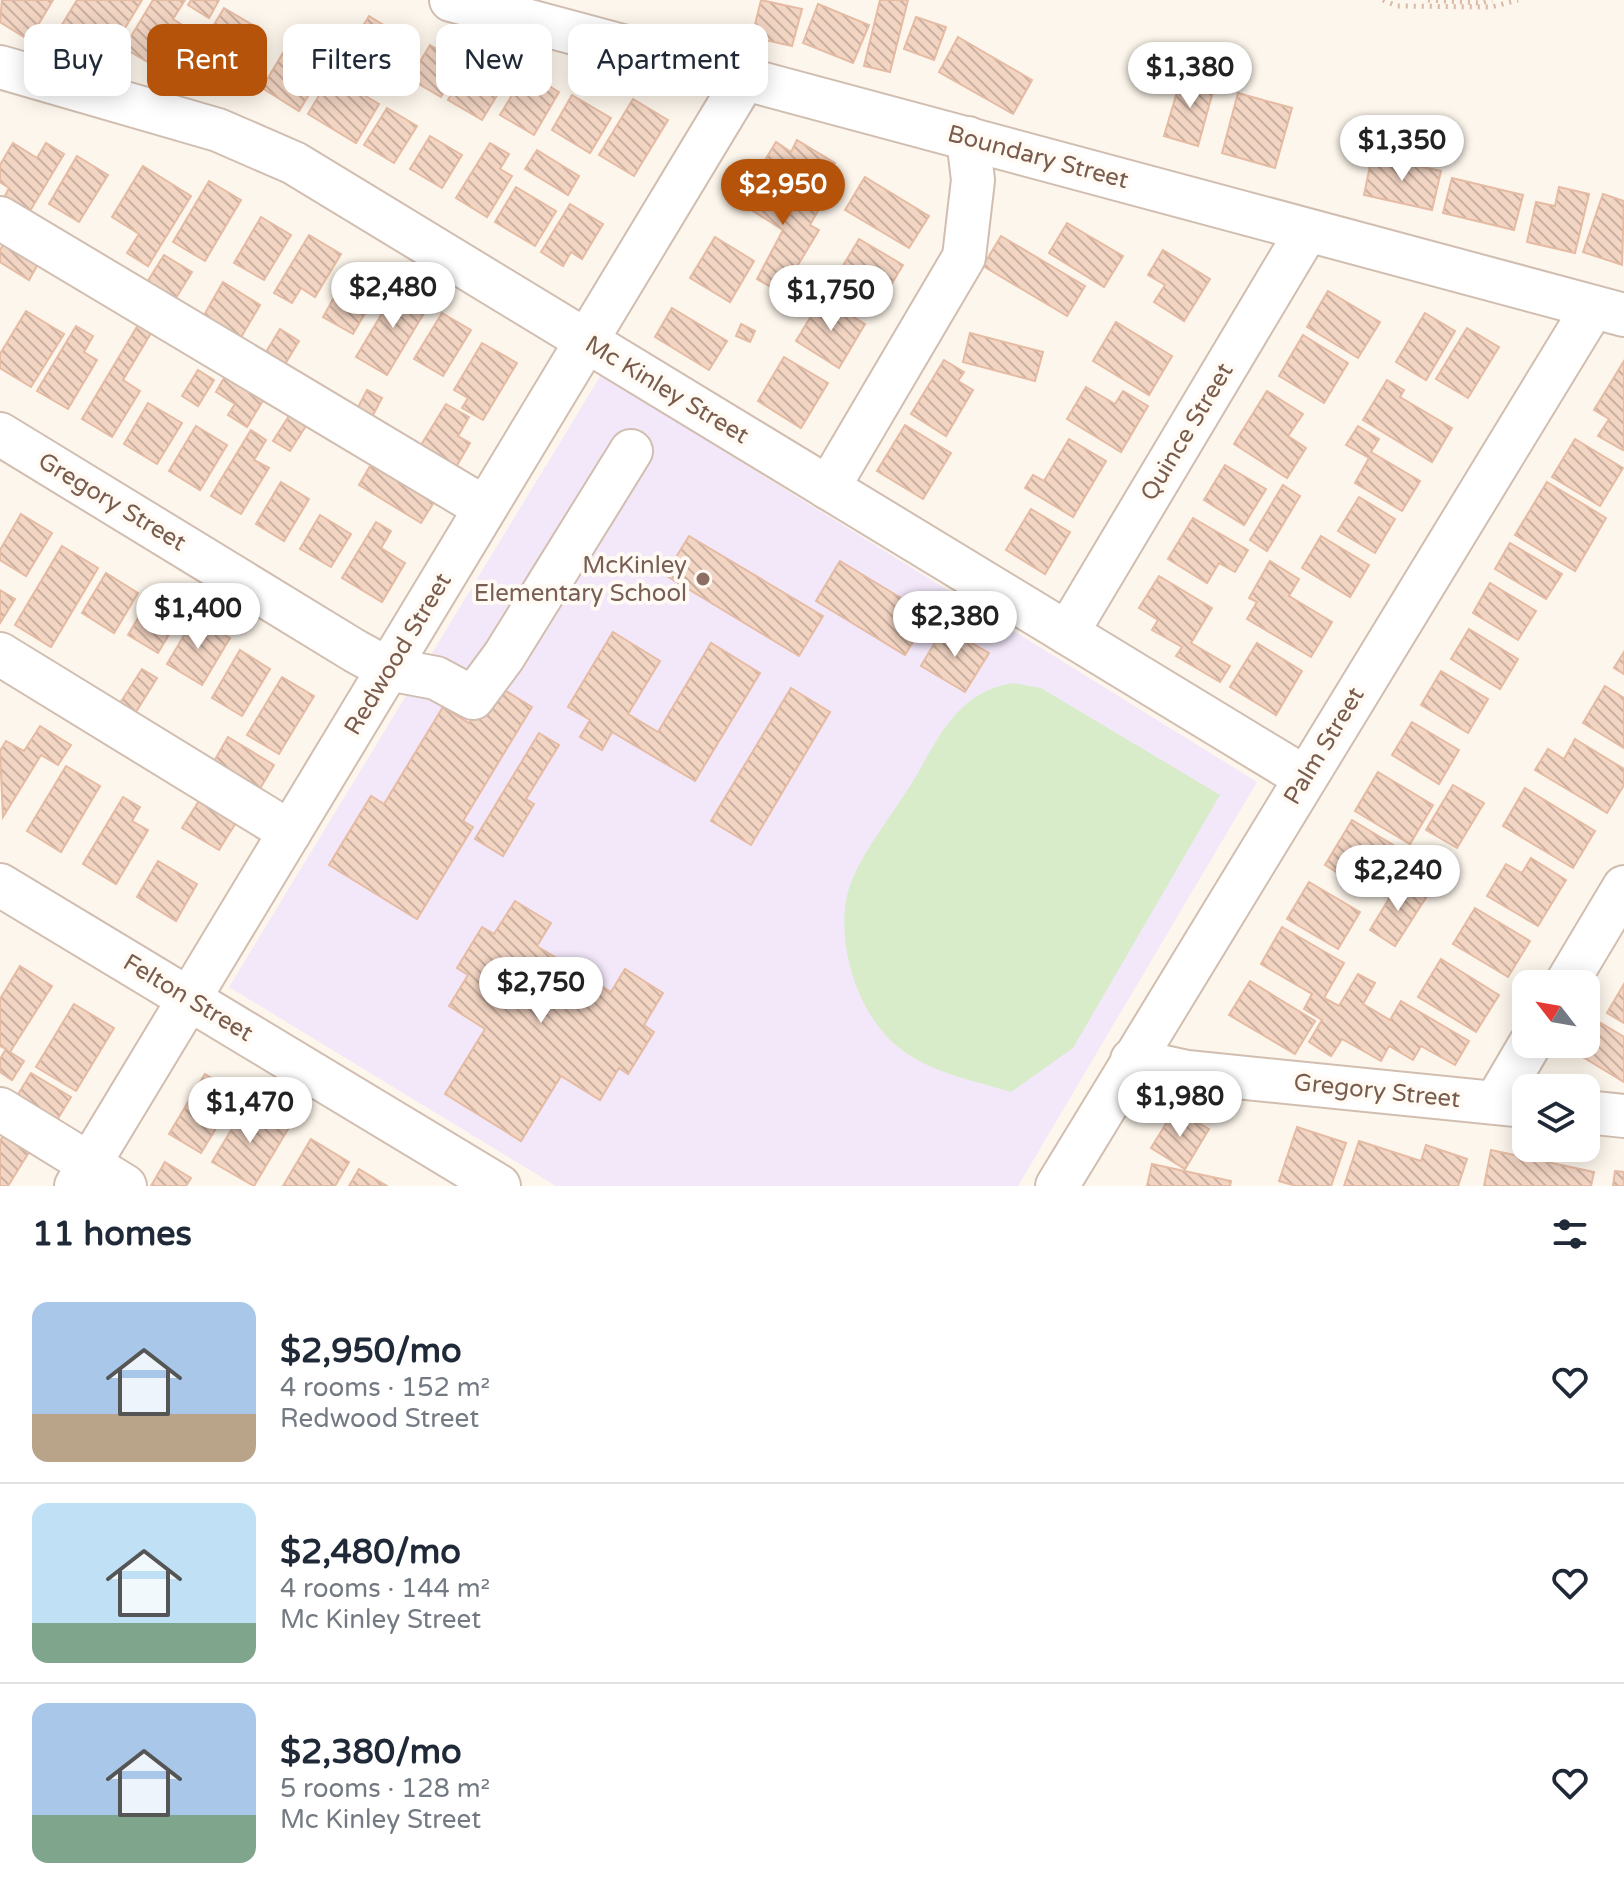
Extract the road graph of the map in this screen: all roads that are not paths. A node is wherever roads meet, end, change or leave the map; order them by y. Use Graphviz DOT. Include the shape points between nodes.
graph roads {
  1 [pos="451,0"];
  2 [pos="568,32"];
  3 [pos="0,67"];
  4 [pos="768,86"];
  5 [pos="734,96"];
  6 [pos="968,138"];
  7 [pos="0,218"];
  8 [pos="1307,231"];
  9 [pos="1608,311"];
  10 [pos="586,341"];
  11 [pos="0,434"];
  12 [pos="631,451"];
  13 [pos="828,488"];
  14 [pos="485,508"];
  15 [pos="1067,633"];
  16 [pos="0,654"];
  17 [pos="388,669"];
  18 [pos="1304,777"];
  19 [pos="290,832"];
  20 [pos="0,885"];
  21 [pos="1624,887"];
  22 [pos="1574,970"];
  23 [pos="188,999"];
  24 [pos="1526,1058"];
  25 [pos="1132,1060"];
  26 [pos="1511,1104"];
  27 [pos="0,1109"];
  28 [pos="1600,1113"];
  29 [pos="1624,1116"];
  30 [pos="83,1175"];
  31 [pos="125,1186"];
  32 [pos="499,1186"];
  33 [pos="1057,1186"];
  1 -- 2 [label="street, Boundary Street"];
  3 -- 10 [label="street, Mc Kinley Street" via="218,130 294,163"];
  4 -- 6 [label="street, Boundary Street"];
  5 -- 10 [label="street, Redwood Street"];
  6 -- 8 [label="street, Boundary Street"];
  6 -- 13 [label="street" via="973,180 964,257"];
  7 -- 14 [label="street"];
  8 -- 9 [label="street, Boundary Street"];
  8 -- 15 [label="street, Quince Street"];
  9 -- 18 [label="street, Palm Street"];
  10 -- 13 [label="street, Mc Kinley Street"];
  10 -- 14 [label="street, Redwood Street"];
  11 -- 17 [label="street, Gregory Street"];
  12 -- 17 [label="street" via="473,698 436,678"];
  13 -- 15 [label="street, Mc Kinley Street"];
  14 -- 17 [label="street, Redwood Street"];
  15 -- 18 [label="street, Mc Kinley Street"];
  16 -- 19 [label="street"];
  17 -- 19 [label="street, Redwood Street"];
  18 -- 25 [label="street, Palm Street"];
  19 -- 23 [label="street, Redwood Street"];
  20 -- 23 [label="street, Felton Street"];
  21 -- 22 [label="street"];
  23 -- 30 [label="street, Redwood Street"];
  23 -- 32 [label="street, Felton Street"];
  24 -- 26 [label="street"];
  25 -- 26 [label="street, Gregory Street" via="1187,1072"];
  25 -- 33 [label="street, Palm Street"];
  27 -- 30 [label="street"];
  28 -- 29 [label="street"];
  30 -- 31 [label="street"];
}
